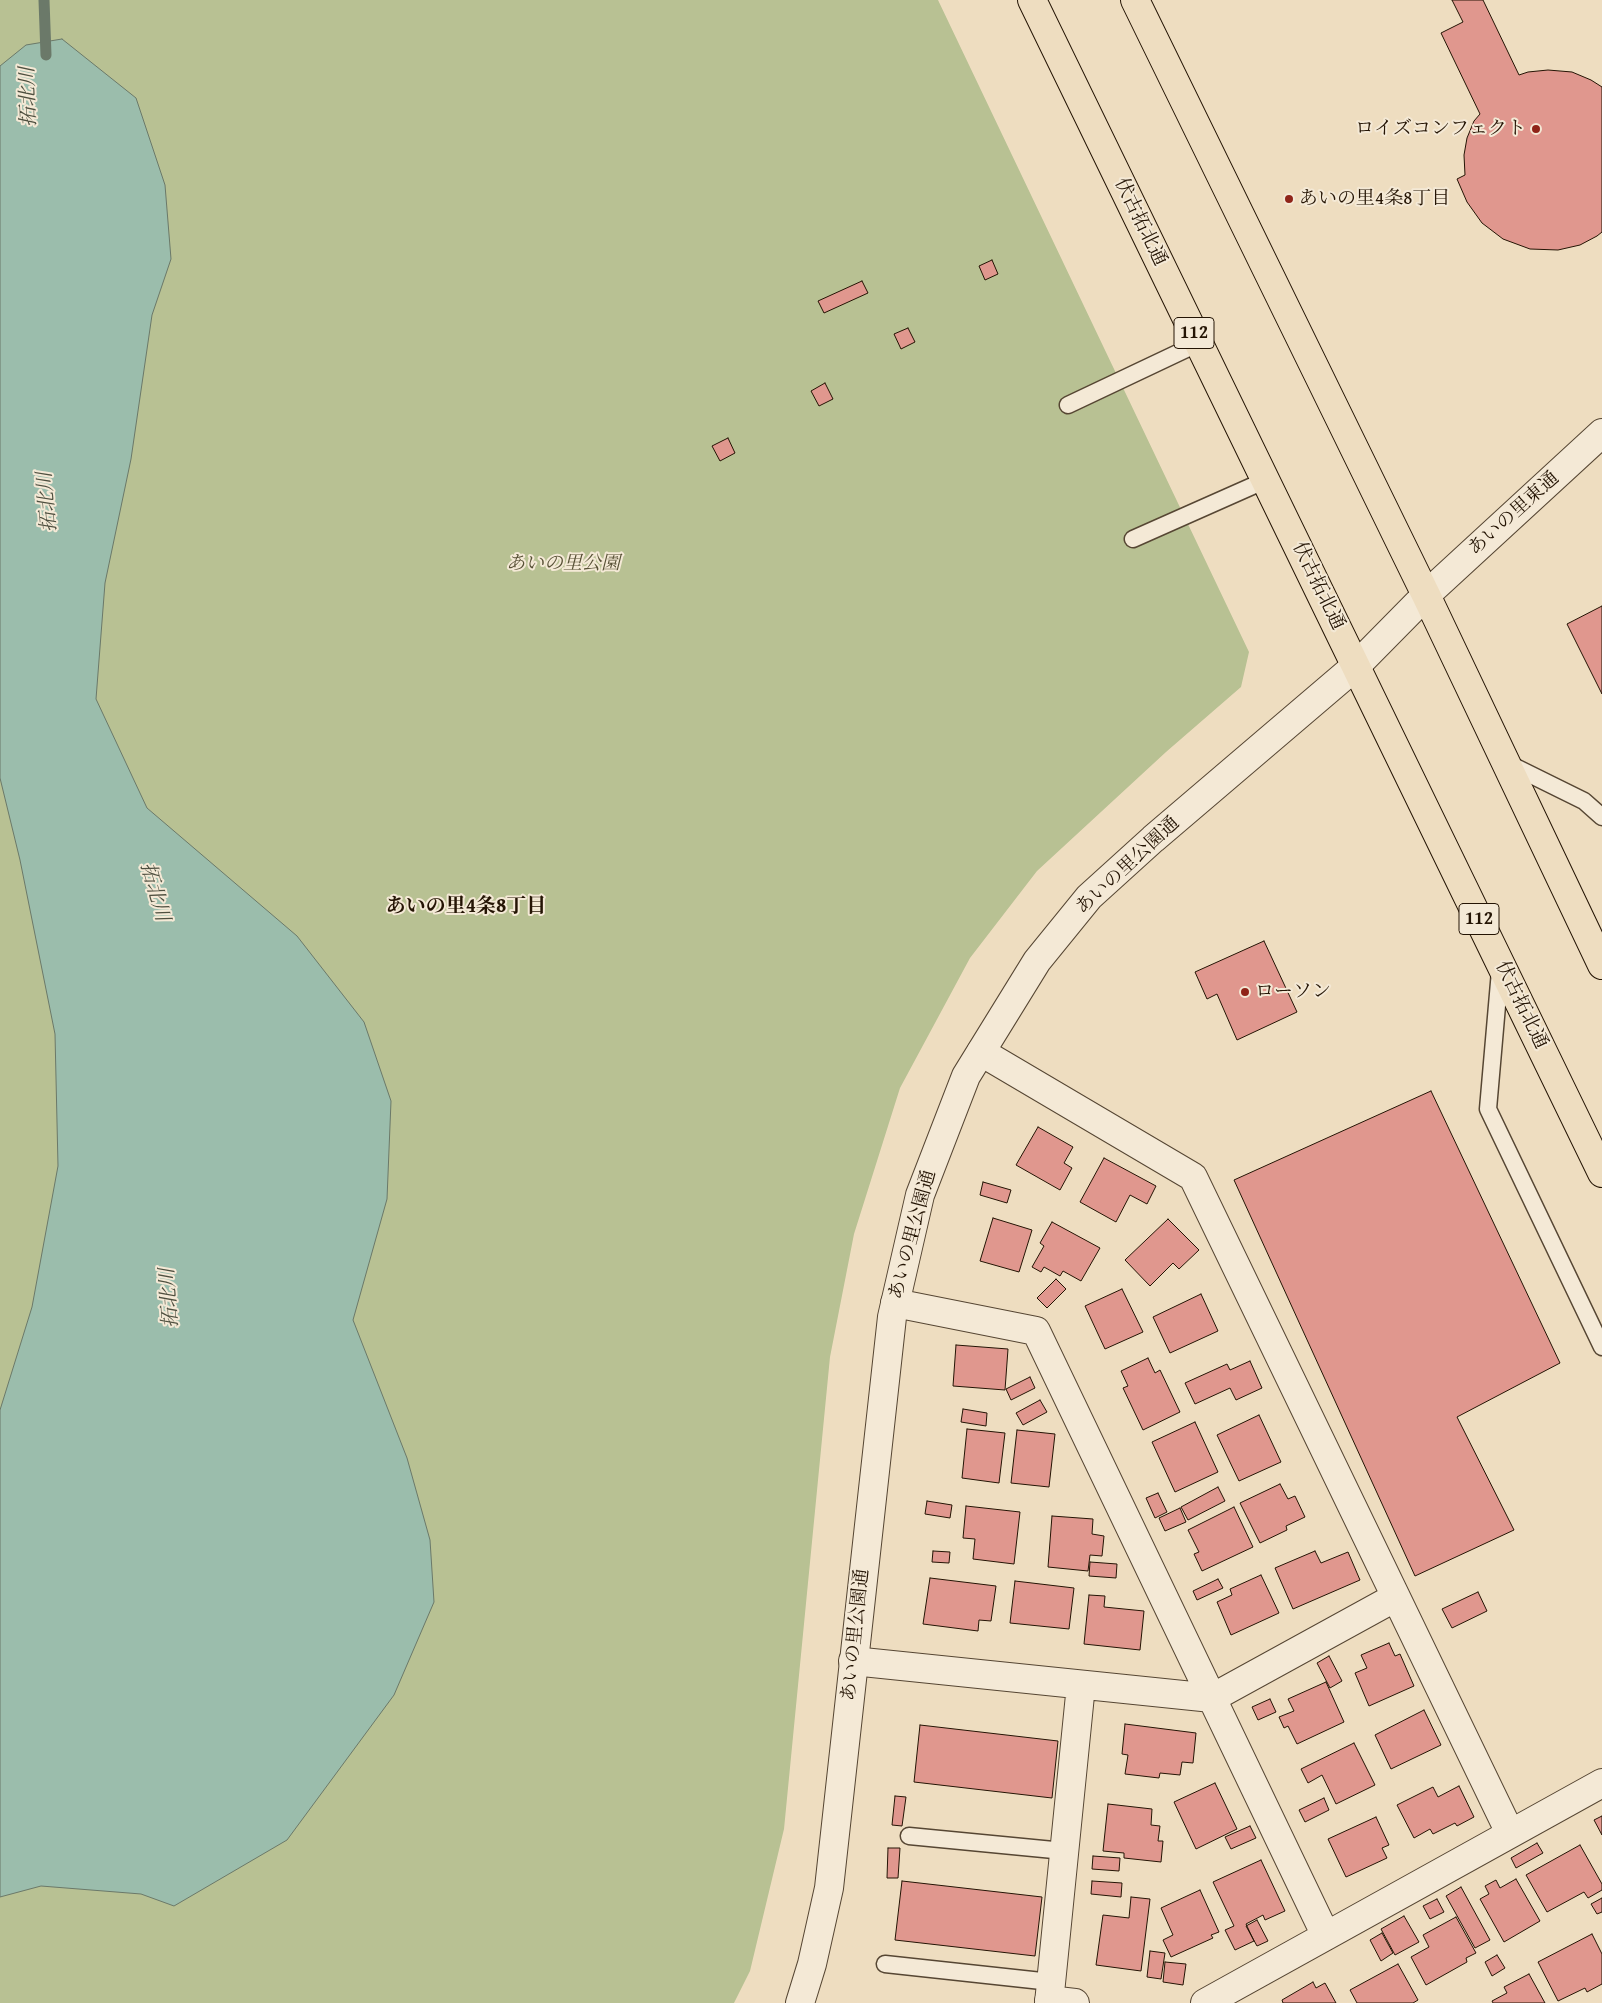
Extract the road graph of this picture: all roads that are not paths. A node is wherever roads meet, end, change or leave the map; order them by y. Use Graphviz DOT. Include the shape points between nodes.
graph roads {
  1 [pos="1032,0"];
  2 [pos="1135,0"];
  3 [pos="1199,343"];
  4 [pos="1068,405"];
  5 [pos="1602,434"];
  6 [pos="1266,480"];
  7 [pos="1133,539"];
  8 [pos="1426,595"];
  9 [pos="1356,665"];
  10 [pos="1505,762"];
  11 [pos="1602,817"];
  12 [pos="1501,964"];
  13 [pos="1602,965"];
  14 [pos="981,1052"];
  15 [pos="1602,1173"];
  16 [pos="895,1304"];
  17 [pos="1602,1347"];
  18 [pos="1396,1598"];
  19 [pos="853,1660"];
  20 [pos="1081,1685"];
  21 [pos="1212,1698"];
  22 [pos="1602,1783"];
  23 [pos="1510,1833"];
  24 [pos="908,1836"];
  25 [pos="1064,1851"];
  26 [pos="1326,1936"];
  27 [pos="885,1964"];
  28 [pos="1056,1997"];
  29 [pos="800,2003"];
  30 [pos="1205,2003"];
  1 -- 3 [label="main road, 伏古拓北通 / 112"];
  2 -- 8 [label="main road"];
  3 -- 4 [label="lane"];
  3 -- 6 [label="main road, 伏古拓北通 / 112"];
  5 -- 8 [label="street, あいの里東通"];
  6 -- 7 [label="lane"];
  6 -- 9 [label="main road, 伏古拓北通 / 112"];
  8 -- 9 [label="street, あいの里公園通"];
  8 -- 10 [label="main road"];
  9 -- 12 [label="main road, 伏古拓北通 / 112"];
  9 -- 14 [label="street, あいの里公園通" via="1089,897 1037,961"];
  10 -- 11 [label="lane" via="1584,801"];
  10 -- 13 [label="main road"];
  12 -- 15 [label="main road, 伏古拓北通 / 112"];
  12 -- 17 [label="lane" via="1488,1109"];
  14 -- 16 [label="street, あいの里公園通" via="966,1076 920,1195"];
  14 -- 18 [label="street" via="1193,1177"];
  16 -- 19 [label="street, あいの里公園通"];
  16 -- 21 [label="street" via="1036,1330"];
  18 -- 21 [label="street"];
  18 -- 23 [label="street"];
  19 -- 20 [label="street"];
  19 -- 29 [label="street, あいの里公園通" via="829,1888"];
  20 -- 21 [label="street"];
  20 -- 25 [label="street"];
  21 -- 26 [label="street"];
  22 -- 23 [label="street"];
  23 -- 26 [label="street"];
  24 -- 25 [label="lane"];
  25 -- 28 [label="street"];
  26 -- 30 [label="street"];
  27 -- 28 [label="lane"];
}
